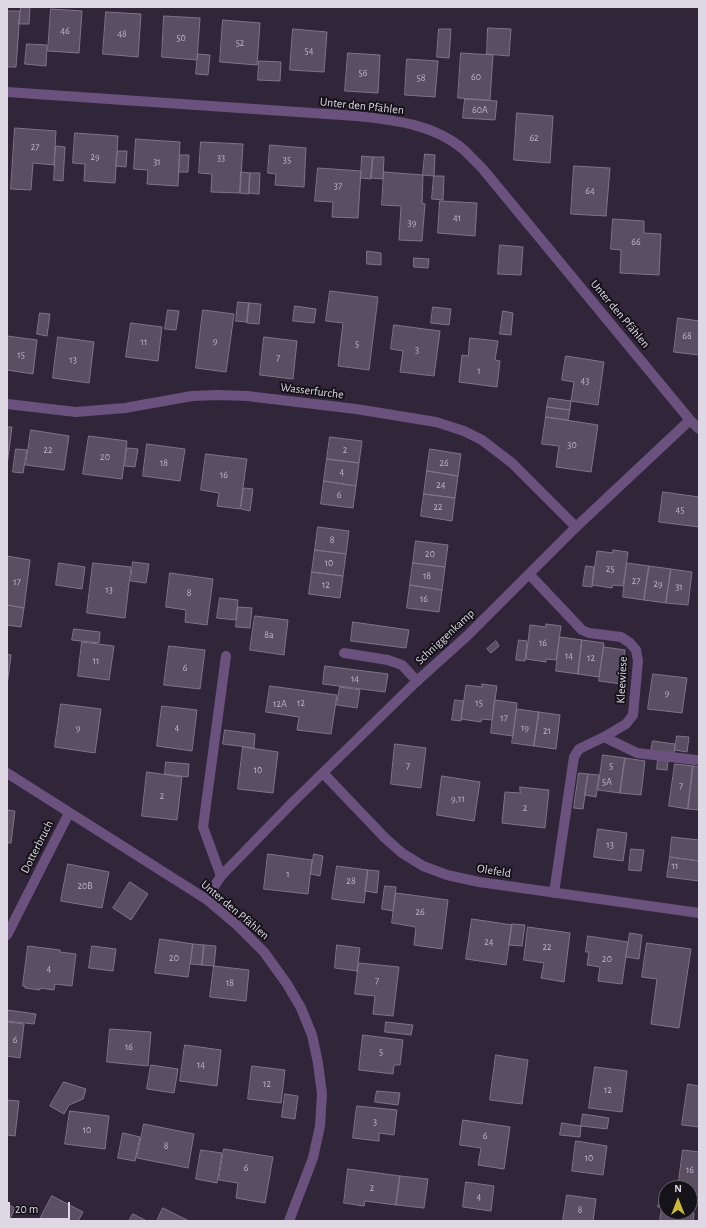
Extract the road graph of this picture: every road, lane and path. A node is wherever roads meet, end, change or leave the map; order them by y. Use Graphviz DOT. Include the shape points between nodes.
graph roads {
  1 [pos="7,92"];
  2 [pos="7,404"];
  3 [pos="690,420"];
  4 [pos="699,429"];
  5 [pos="576,527"];
  6 [pos="529,574"];
  7 [pos="344,653"];
  8 [pos="226,656"];
  9 [pos="417,681"];
  10 [pos="604,737"];
  11 [pos="696,760"];
  12 [pos="7,772"];
  13 [pos="322,773"];
  14 [pos="69,813"];
  15 [pos="221,876"];
  16 [pos="554,893"];
  17 [pos="206,899"];
  18 [pos="699,913"];
  19 [pos="7,935"];
  20 [pos="289,1221"];
  1 -- 3 [label="street, Unter den Pfählen" via="356,116 390,120 432,131 464,150 482,168"];
  2 -- 5 [label="street, Wasserfurche" via="76,412 125,408 192,396 247,396 436,422 482,440 512,463"];
  3 -- 4 [label="street, Unter den Pfählen"];
  3 -- 5 [label="street, Schniggenkamp"];
  5 -- 6 [label="street, Schniggenkamp"];
  6 -- 9 [label="street, Schniggenkamp" via="467,636"];
  6 -- 10 [label="street, Kleewiese" via="582,630 621,637 636,650 638,661 633,715 626,724"];
  7 -- 9 [label="street" via="402,664"];
  8 -- 15 [label="street" via="203,827"];
  9 -- 13 [label="street, Schniggenkamp"];
  10 -- 11 [label="street" via="637,753"];
  10 -- 16 [label="street, Kleewiese" via="579,750 574,757"];
  12 -- 14 [label="street, Unter den Pfählen"];
  13 -- 15 [label="street, Schniggenkamp"];
  13 -- 16 [label="street, Olefeld" via="385,838 423,866 447,875 479,882"];
  14 -- 17 [label="street, Unter den Pfählen"];
  14 -- 19 [label="street, Dotterbruch"];
  15 -- 17 [label="street, Schniggenkamp"];
  16 -- 18 [label="street, Olefeld"];
  17 -- 20 [label="street, Unter den Pfählen" via="264,952 302,1008 312,1035 322,1094 320,1126 313,1158"];
}
